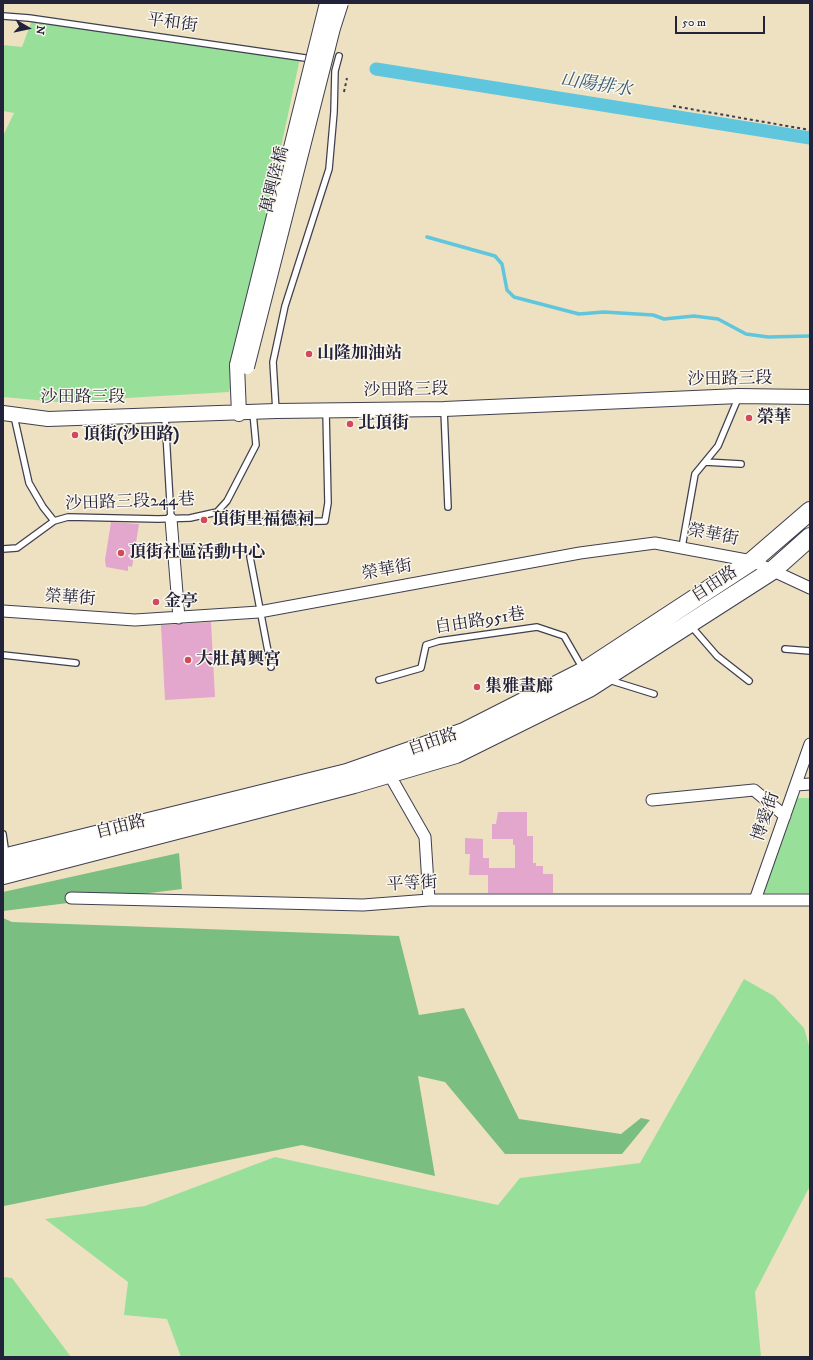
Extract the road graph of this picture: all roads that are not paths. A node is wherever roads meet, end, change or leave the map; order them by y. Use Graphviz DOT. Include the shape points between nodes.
graph roads {
  1 [pos="327,3"];
  2 [pos="342,3"];
  3 [pos="3,16"];
  4 [pos="339,56"];
  5 [pos="336,66"];
  6 [pos="242,366"];
  7 [pos="739,396"];
  8 [pos="810,397"];
  9 [pos="444,409"];
  10 [pos="326,410"];
  11 [pos="253,412"];
  12 [pos="276,412"];
  13 [pos="8,413"];
  14 [pos="239,414"];
  15 [pos="165,416"];
  16 [pos="705,462"];
  17 [pos="741,464"];
  18 [pos="448,507"];
  19 [pos="810,511"];
  20 [pos="171,519"];
  21 [pos="54,521"];
  22 [pos="251,522"];
  23 [pos="810,537"];
  24 [pos="682,547"];
  25 [pos="3,549"];
  26 [pos="250,557"];
  27 [pos="752,561"];
  28 [pos="773,570"];
  29 [pos="810,588"];
  30 [pos="3,611"];
  31 [pos="259,612"];
  32 [pos="179,618"];
  33 [pos="690,625"];
  34 [pos="785,649"];
  35 [pos="810,651"];
  36 [pos="3,655"];
  37 [pos="76,663"];
  38 [pos="271,668"];
  39 [pos="584,671"];
  40 [pos="603,679"];
  41 [pos="379,680"];
  42 [pos="749,681"];
  43 [pos="563,691"];
  44 [pos="654,694"];
  45 [pos="810,744"];
  46 [pos="389,774"];
  47 [pos="810,784"];
  48 [pos="796,785"];
  49 [pos="652,800"];
  50 [pos="785,816"];
  51 [pos="3,834"];
  52 [pos="4,857"];
  53 [pos="3,875"];
  54 [pos="71,898"];
  55 [pos="429,900"];
  56 [pos="755,900"];
  57 [pos="810,900"];
  1 -- 6 [label="street, 萬興陸橋, bridge"];
  2 -- 6 [label="street, 萬興陸橋, bridge" via="333,28"];
  3 -- 5 [label="lane, 平和街" via="294,55"];
  4 -- 5 [label="lane"];
  5 -- 12 [label="lane" via="329,169 284,313 273,362"];
  6 -- 14 [label="street"];
  7 -- 8 [label="street, 沙田路三段"];
  7 -- 9 [label="street, 沙田路三段"];
  7 -- 16 [label="lane" via="718,446"];
  9 -- 10 [label="street, 沙田路三段"];
  9 -- 18 [label="lane"];
  10 -- 12 [label="street, 沙田路三段"];
  10 -- 22 [label="lane" via="328,503 325,521"];
  11 -- 12 [label="street, 沙田路三段"];
  11 -- 14 [label="street, 沙田路三段"];
  11 -- 20 [label="lane, 沙田路三段244巷" via="256,445 228,501 217,512"];
  13 -- 15 [label="street, 沙田路三段" via="48,419"];
  13 -- 21 [label="lane" via="29,483"];
  14 -- 15 [label="street, 沙田路三段"];
  15 -- 20 [label="lane"];
  16 -- 17 [label="lane"];
  16 -- 24 [label="lane" via="695,474"];
  19 -- 27 [label="main road, 自由路"];
  20 -- 21 [label="lane, 沙田路三段244巷" via="68,517"];
  20 -- 32 [label="street"];
  21 -- 25 [label="lane" via="17,548"];
  23 -- 28 [label="main road, 自由路"];
  24 -- 27 [label="street, 榮華街"];
  24 -- 31 [label="street, 榮華街" via="655,543 580,553"];
  26 -- 31 [label="lane"];
  27 -- 28 [label="street, 榮華街"];
  27 -- 39 [label="main road, 自由路"];
  28 -- 29 [label="street, 榮華街"];
  28 -- 33 [label="main road, 自由路"];
  30 -- 32 [label="street, 榮華街" via="135,620"];
  31 -- 32 [label="street, 榮華街"];
  31 -- 38 [label="lane"];
  33 -- 40 [label="main road, 自由路"];
  33 -- 42 [label="lane" via="717,656"];
  34 -- 35 [label="lane"];
  36 -- 37 [label="lane"];
  39 -- 41 [label="lane, 自由路951巷" via="564,636 537,626 439,641 426,646 421,668"];
  39 -- 43 [label="main road, 自由路"];
  40 -- 43 [label="main road, 自由路"];
  40 -- 44 [label="lane"];
  43 -- 46 [label="main road, 自由路" via="456,754"];
  43 -- 52 [label="main road, 自由路" via="464,732 347,773"];
  45 -- 48 [label="street, 博愛街"];
  46 -- 53 [label="main road, 自由路"];
  46 -- 55 [label="street" via="425,837"];
  47 -- 48 [label="street"];
  48 -- 50 [label="street, 博愛街"];
  49 -- 50 [label="street" via="754,790"];
  50 -- 56 [label="street, 博愛街"];
  51 -- 52 [label="lane"];
  54 -- 55 [label="street, 平等街" via="363,905"];
  55 -- 56 [label="street, 平等街"];
  56 -- 57 [label="street, 平等街"];
}
